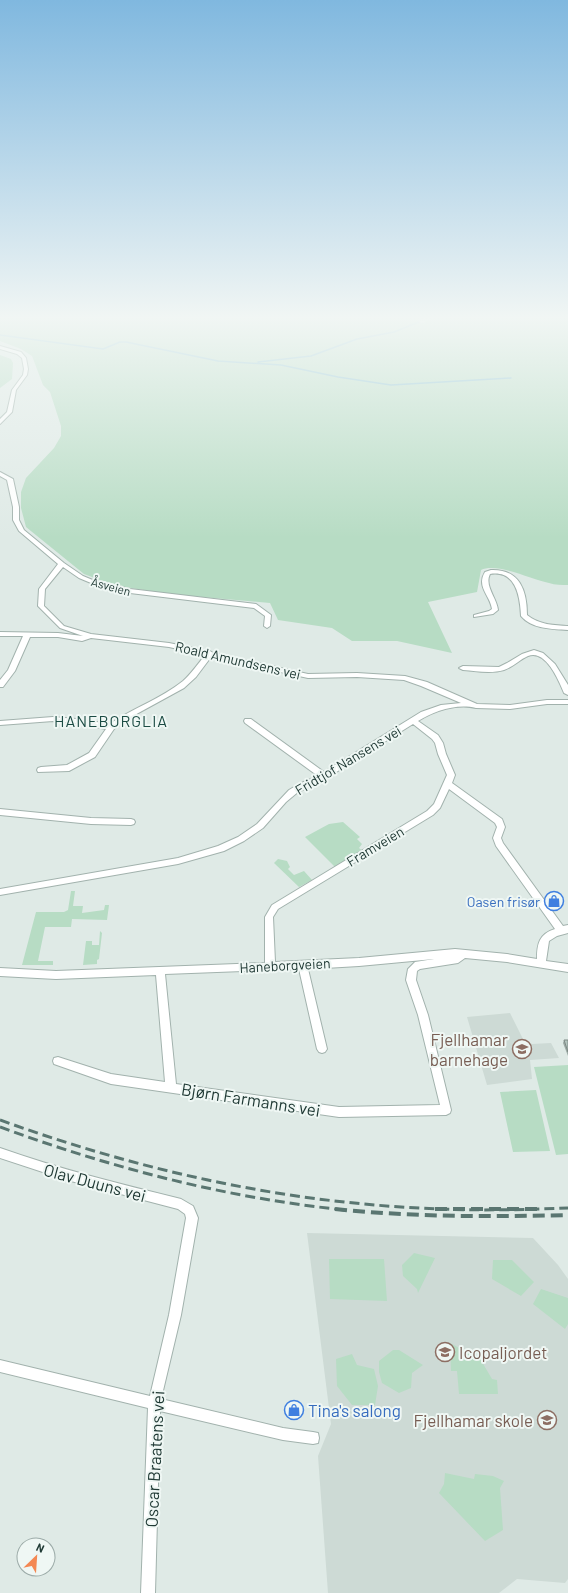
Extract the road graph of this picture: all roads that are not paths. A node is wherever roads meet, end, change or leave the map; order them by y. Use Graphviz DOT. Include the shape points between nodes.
graph roads {
  1 [pos="14,389"];
  2 [pos="0,422"];
  3 [pos="0,474"];
  4 [pos="62,564"];
  5 [pos="476,616"];
  6 [pos="267,626"];
  7 [pos="568,628"];
  8 [pos="0,634"];
  9 [pos="27,636"];
  10 [pos="90,636"];
  11 [pos="210,654"];
  12 [pos="463,668"];
  13 [pos="0,685"];
  14 [pos="568,693"];
  15 [pos="568,702"];
  16 [pos="474,705"];
  17 [pos="248,721"];
  18 [pos="413,721"];
  19 [pos="0,723"];
  20 [pos="111,727"];
  21 [pos="41,770"];
  22 [pos="324,776"];
  23 [pos="448,784"];
  24 [pos="0,812"];
  25 [pos="131,822"];
  26 [pos="0,892"];
  27 [pos="565,929"];
  28 [pos="464,953"];
  29 [pos="541,963"];
  30 [pos="303,965"];
  31 [pos="270,966"];
  32 [pos="568,968"];
  33 [pos="160,971"];
  34 [pos="0,972"];
  35 [pos="322,1050"];
  36 [pos="58,1061"];
  37 [pos="171,1087"];
  38 [pos="0,1153"];
  39 [pos="189,1210"];
  40 [pos="0,1366"];
  41 [pos="154,1403"];
  42 [pos="313,1438"];
  43 [pos="148,1593"];
  1 -- 2 [label="street" via="9,412"];
  3 -- 4 [label="street, Åsveien" via="10,479 18,526"];
  4 -- 6 [label="street, Åsveien" via="93,582 130,591 256,606 268,615"];
  4 -- 10 [label="street" via="42,589 41,606 62,626"];
  5 -- 7 [label="street" via="495,610 494,601 487,591 484,580 487,573 496,572 509,576 516,583 522,593 524,616 528,620"];
  8 -- 9 [label="street, Roald Amundsens vei"];
  9 -- 10 [label="street, Roald Amundsens vei" via="58,635 82,639"];
  9 -- 13 [label="street" via="11,671"];
  10 -- 11 [label="street, Roald Amundsens vei" via="169,645"];
  11 -- 16 [label="street, Roald Amundsens vei" via="308,676 357,675 405,678"];
  11 -- 20 [label="street" via="182,686 124,717"];
  12 -- 14 [label="street" via="502,668 527,654 535,653 554,666"];
  15 -- 16 [label="street, Fridtjof Nansens vei" via="510,707"];
  16 -- 18 [label="street, Fridtjof Nansens vei" via="436,708"];
  17 -- 22 [label="street"];
  18 -- 22 [label="street, Fridtjof Nansens vei"];
  18 -- 23 [label="street" via="439,743 451,775"];
  19 -- 20 [label="street" via="53,719 76,720"];
  20 -- 21 [label="street" via="92,755 69,768"];
  22 -- 26 [label="street, Fridtjof Nansens vei" via="292,792 245,837 205,854 150,867"];
  23 -- 27 [label="street" via="499,821 499,844"];
  23 -- 31 [label="street, Framveien" via="437,806 430,813 275,907 269,917"];
  24 -- 25 [label="street" via="91,821"];
  27 -- 29 [label="street" via="551,933 544,939"];
  28 -- 29 [label="street, Haneborgveien"];
  28 -- 30 [label="street, Haneborgveien"];
  28 -- 37 [label="street, Bjørn Farmanns vei" via="458,959 418,966 413,969 411,980 423,1015 446,1110 339,1112"];
  29 -- 32 [label="street, Haneborgveien"];
  30 -- 31 [label="street, Haneborgveien"];
  30 -- 35 [label="street"];
  31 -- 33 [label="street, Haneborgveien"];
  33 -- 34 [label="street, Haneborgveien" via="56,975"];
  33 -- 37 [label="street"];
  36 -- 37 [label="street, Bjørn Farmanns vei" via="111,1079"];
  38 -- 39 [label="street, Olav Duuns vei" via="84,1180 181,1204"];
  39 -- 41 [label="street, Oscar Braatens vei" via="192,1227"];
  40 -- 41 [label="street"];
  41 -- 42 [label="street" via="283,1434"];
  41 -- 43 [label="street, Oscar Braatens vei"];
}
